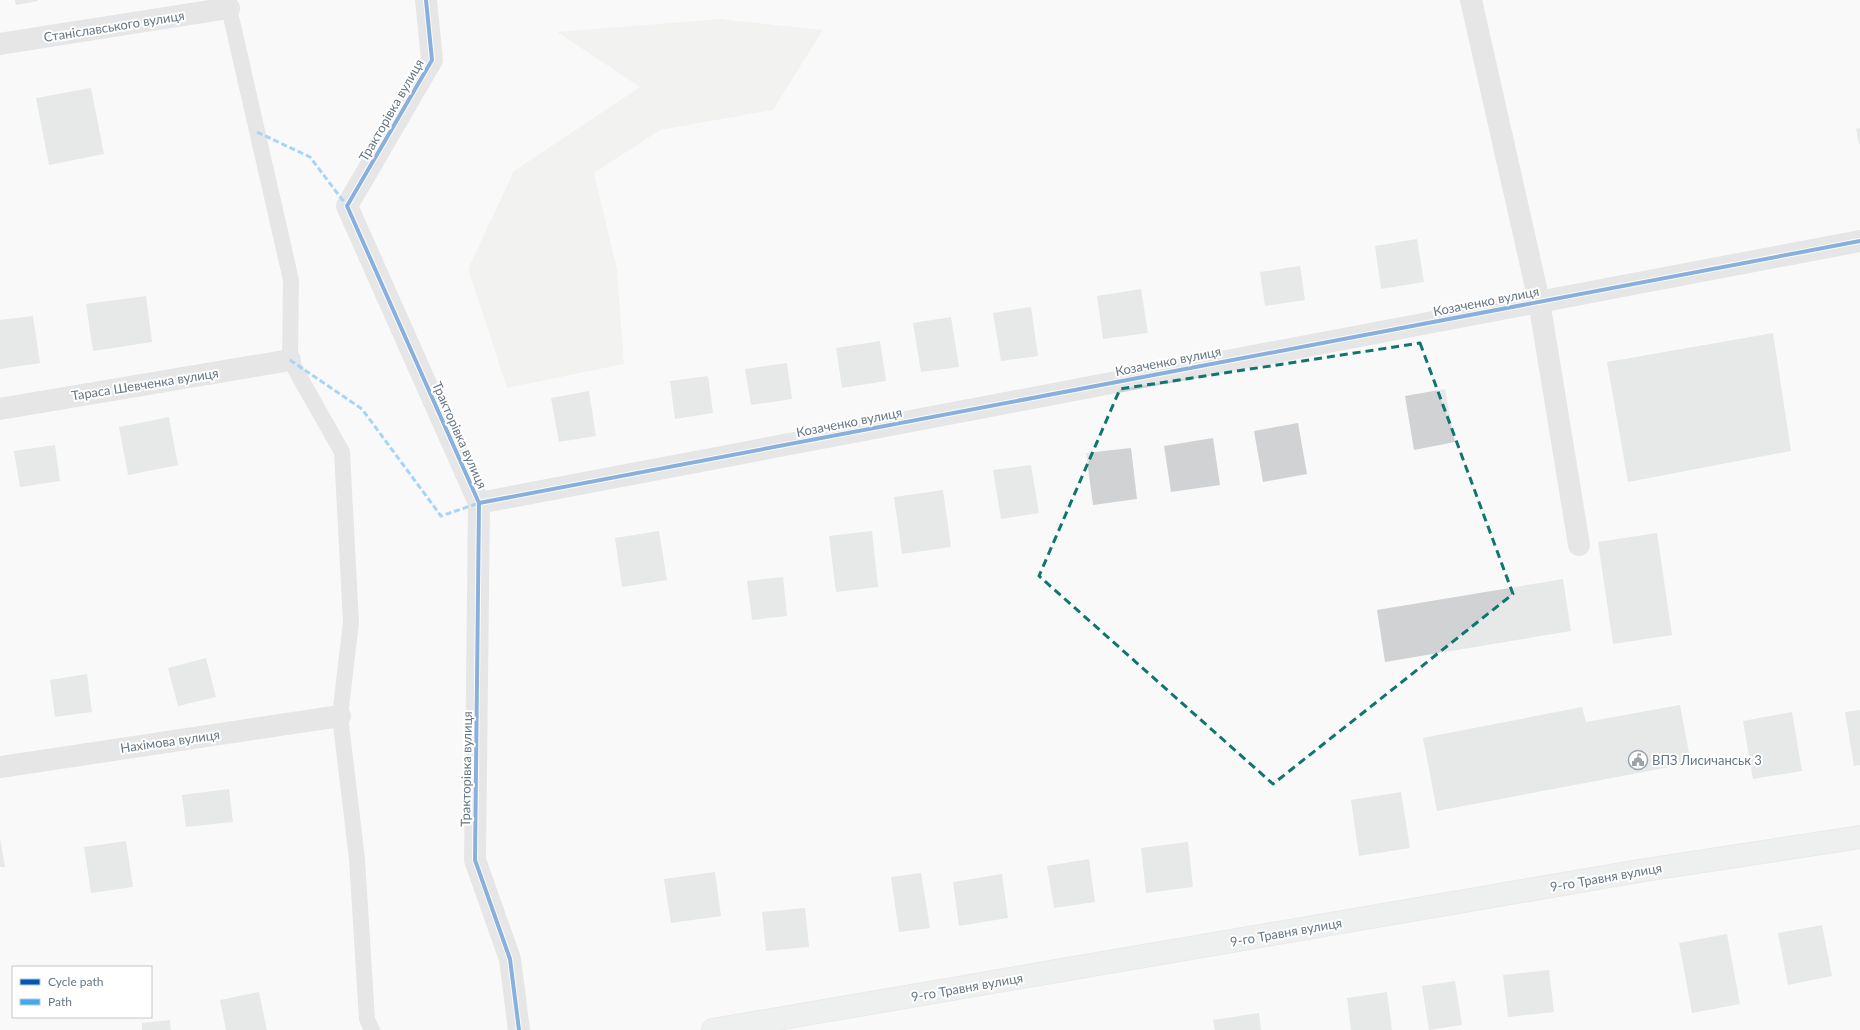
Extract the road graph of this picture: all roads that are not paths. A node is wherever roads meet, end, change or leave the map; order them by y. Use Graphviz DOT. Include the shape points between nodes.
graph roads {
  1 [pos="426,0"];
  2 [pos="1472,0"];
  3 [pos="229,4"];
  4 [pos="0,44"];
  5 [pos="1860,240"];
  6 [pos="1539,301"];
  7 [pos="290,360"];
  8 [pos="0,408"];
  9 [pos="479,503"];
  10 [pos="1579,545"];
  11 [pos="340,716"];
  12 [pos="0,767"];
  13 [pos="1860,837"];
  14 [pos="372,1030"];
  15 [pos="519,1030"];
  16 [pos="713,1030"];
  1 -- 9 [label="street, Тракторівка вулиця" via="432,60 347,206"];
  2 -- 6 [label="street"];
  3 -- 4 [label="street, Станіславського вулиця"];
  3 -- 7 [label="lane" via="291,280"];
  5 -- 6 [label="street, Козаченко вулиця"];
  6 -- 9 [label="street, Козаченко вулиця"];
  6 -- 10 [label="street"];
  7 -- 8 [label="street, Тараса Шевченка вулиця"];
  7 -- 11 [label="lane" via="342,452 352,622"];
  9 -- 15 [label="street, Тракторівка вулиця" via="475,860 510,959"];
  11 -- 12 [label="street, Нахімова вулиця"];
  11 -- 14 [label="lane" via="357,859 367,1019"];
  13 -- 16 [label="main road, 9-го Травня вулиця" via="1629,873"];
}
